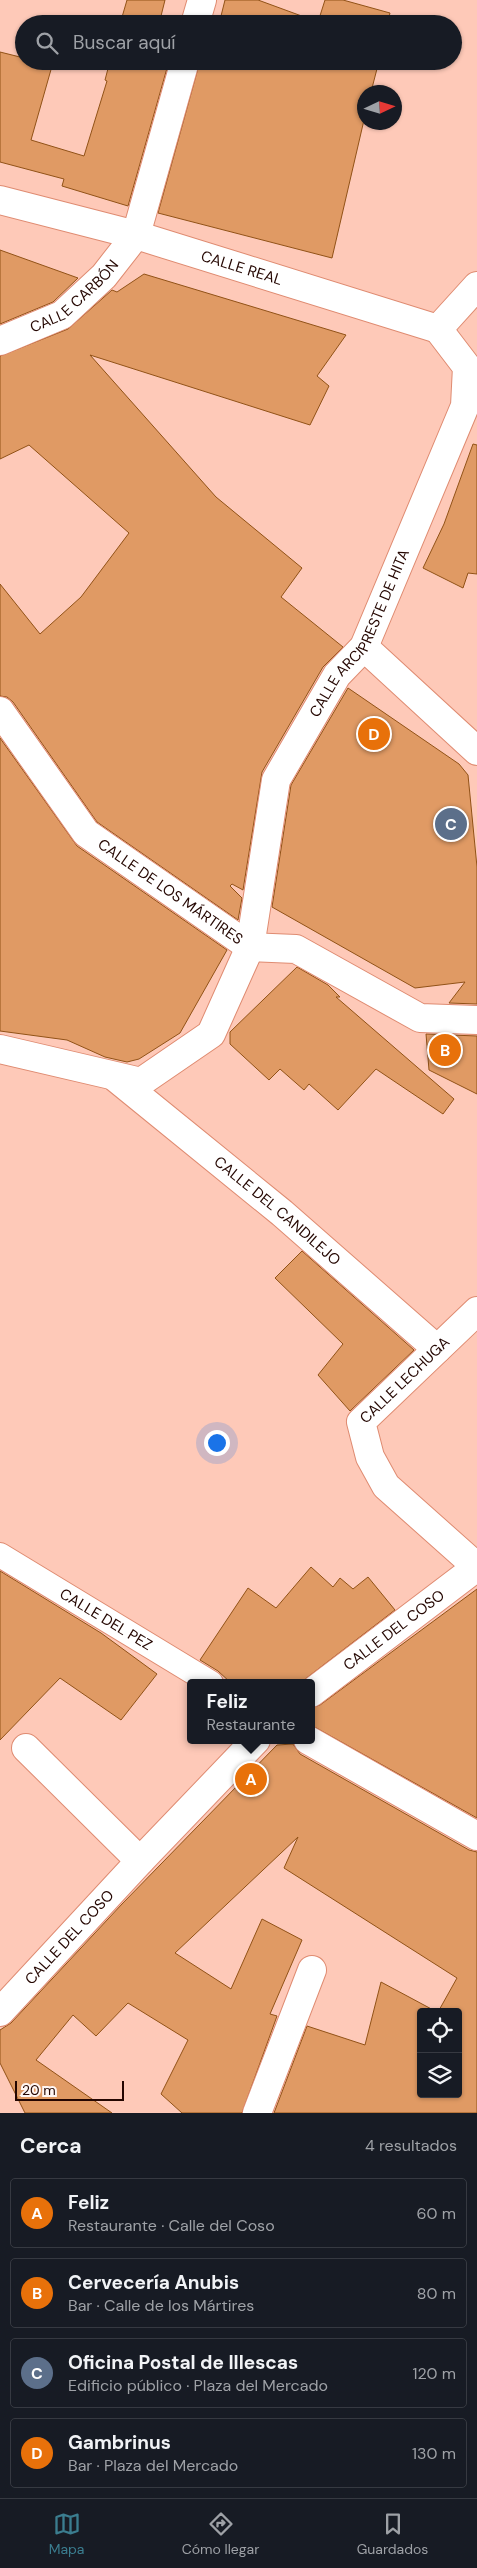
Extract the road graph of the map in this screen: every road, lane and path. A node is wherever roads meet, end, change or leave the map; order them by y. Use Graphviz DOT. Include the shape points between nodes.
graph roads {
  1 [pos="202,0"];
  2 [pos="198,15"];
  3 [pos="182,70"];
  4 [pos="0,200"];
  5 [pos="136,235"];
  6 [pos="477,286"];
  7 [pos="438,329"];
  8 [pos="0,341"];
  9 [pos="477,350"];
  10 [pos="364,647"];
  11 [pos="0,710"];
  12 [pos="477,751"];
  13 [pos="250,947"];
  14 [pos="477,1020"];
  15 [pos="0,1049"];
  16 [pos="113,1075"];
  17 [pos="477,1311"];
  18 [pos="437,1350"];
  19 [pos="0,1555"];
  20 [pos="477,1567"];
  21 [pos="203,1679"];
  22 [pos="315,1690"];
  23 [pos="252,1744"];
  24 [pos="315,1744"];
  25 [pos="26,1748"];
  26 [pos="477,1836"];
  27 [pos="140,1861"];
  28 [pos="312,1970"];
  29 [pos="0,2012"];
  30 [pos="257,2113"];
  1 -- 2 [label="street"];
  3 -- 5 [label="street"];
  4 -- 5 [label="street, CALLE REAL"];
  5 -- 7 [label="street, CALLE REAL"];
  5 -- 8 [label="street, CALLE CARBÓN" via="104,276 62,315"];
  6 -- 7 [label="street"];
  7 -- 9 [label="street, CALLE REAL"];
  7 -- 10 [label="street, CALLE ARCIPRESTE DE HITA" via="467,367 465,406"];
  10 -- 12 [label="street"];
  10 -- 13 [label="street, CALLE ARCIPRESTE DE HITA" via="337,675 276,780"];
  11 -- 13 [label="street, CALLE DE LOS MÁRTIRES" via="86,833"];
  13 -- 14 [label="street, CALLE DE LOS MÁRTIRES" via="296,949 420,1018"];
  13 -- 16 [label="street, CALLE ARCIPRESTE DE HITA" via="211,1034 141,1082"];
  15 -- 16 [label="street, CALLE ARCIPRESTE DE HITA"];
  16 -- 18 [label="street, CALLE DEL CANDILEJO" via="282,1213"];
  17 -- 18 [label="street, CALLE LECHUGA"];
  18 -- 20 [label="street, CALLE LECHUGA" via="361,1422 370,1457 386,1486"];
  19 -- 21 [label="street, CALLE DEL PEZ"];
  20 -- 22 [label="street, CALLE DEL COSO"];
  23 -- 27 [label="street, CALLE DEL COSO"];
  24 -- 26 [label="street"];
  25 -- 27 [label="street"];
  27 -- 29 [label="street, CALLE DEL COSO"];
  28 -- 30 [label="street"];
}
